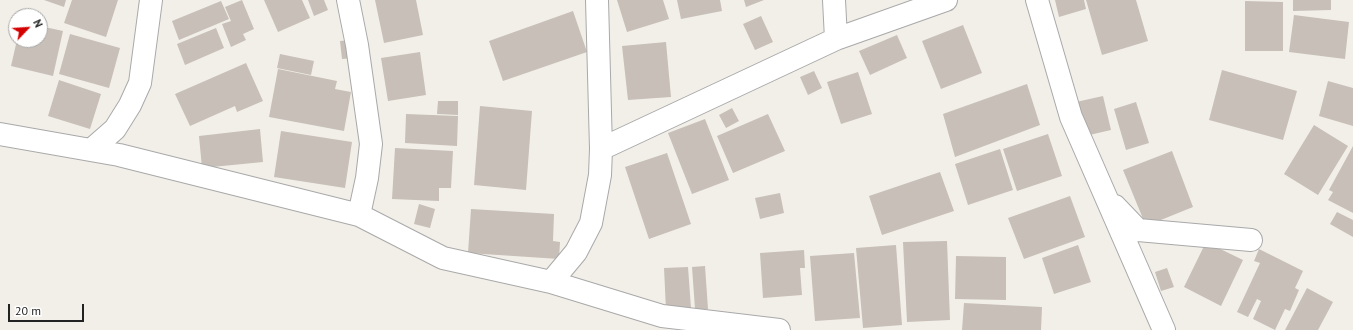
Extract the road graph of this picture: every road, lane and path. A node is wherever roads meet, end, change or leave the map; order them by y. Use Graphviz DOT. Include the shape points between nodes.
graph roads {
  1 [pos="151,0"];
  2 [pos="348,0"];
  3 [pos="597,0"];
  4 [pos="834,0"];
  5 [pos="946,0"];
  6 [pos="1037,0"];
  7 [pos="836,39"];
  8 [pos="0,134"];
  9 [pos="601,149"];
  10 [pos="90,150"];
  11 [pos="1105,197"];
  12 [pos="359,215"];
  13 [pos="1251,240"];
  14 [pos="552,282"];
  15 [pos="778,330"];
  16 [pos="1164,330"];
  1 -- 10 [label="street" via="140,83 115,129"];
  2 -- 12 [label="street" via="371,144"];
  3 -- 9 [label="street"];
  4 -- 7 [label="street"];
  5 -- 7 [label="street"];
  6 -- 11 [label="street" via="1071,117"];
  7 -- 9 [label="street"];
  8 -- 10 [label="street"];
  9 -- 14 [label="street" via="600,175 591,223 576,252"];
  10 -- 12 [label="street"];
  11 -- 13 [label="street" via="1138,230"];
  11 -- 16 [label="street"];
  12 -- 14 [label="street" via="443,258"];
  14 -- 15 [label="street" via="662,316"];
}
